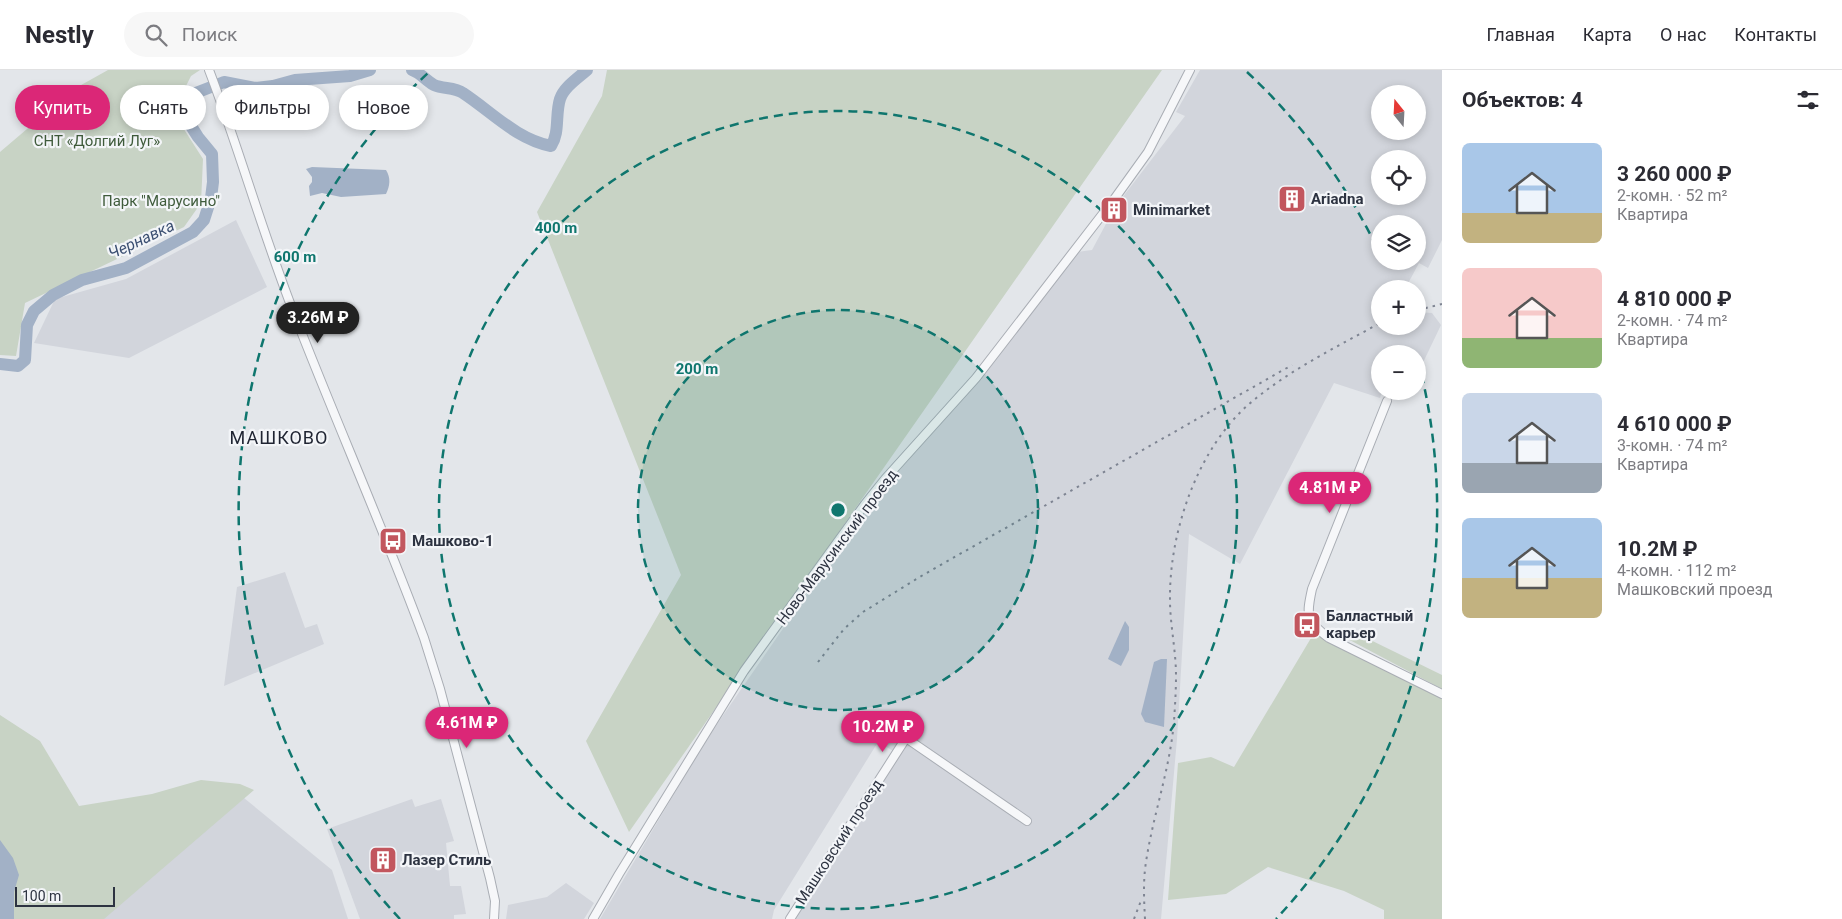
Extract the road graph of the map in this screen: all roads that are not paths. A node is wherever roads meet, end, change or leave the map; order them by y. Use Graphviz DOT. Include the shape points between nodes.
graph roads {
  1 [pos="209,70"];
  2 [pos="1190,70"];
  3 [pos="1387,401"];
  4 [pos="1442,694"];
  5 [pos="1027,822"];
  6 [pos="494,919"];
  7 [pos="593,919"];
  8 [pos="790,919"];
  1 -- 6 [label="street" via="285,291 424,638 490,878 495,901"];
  2 -- 7 [label="street, Ново-Марусинский проезд" via="1148,152 1115,198 976,378 865,504 744,672"];
  3 -- 4 [label="street" via="1312,588 1307,612 1314,627 1329,638"];
  5 -- 8 [label="street, Машковский проезд" via="906,738"];
}
